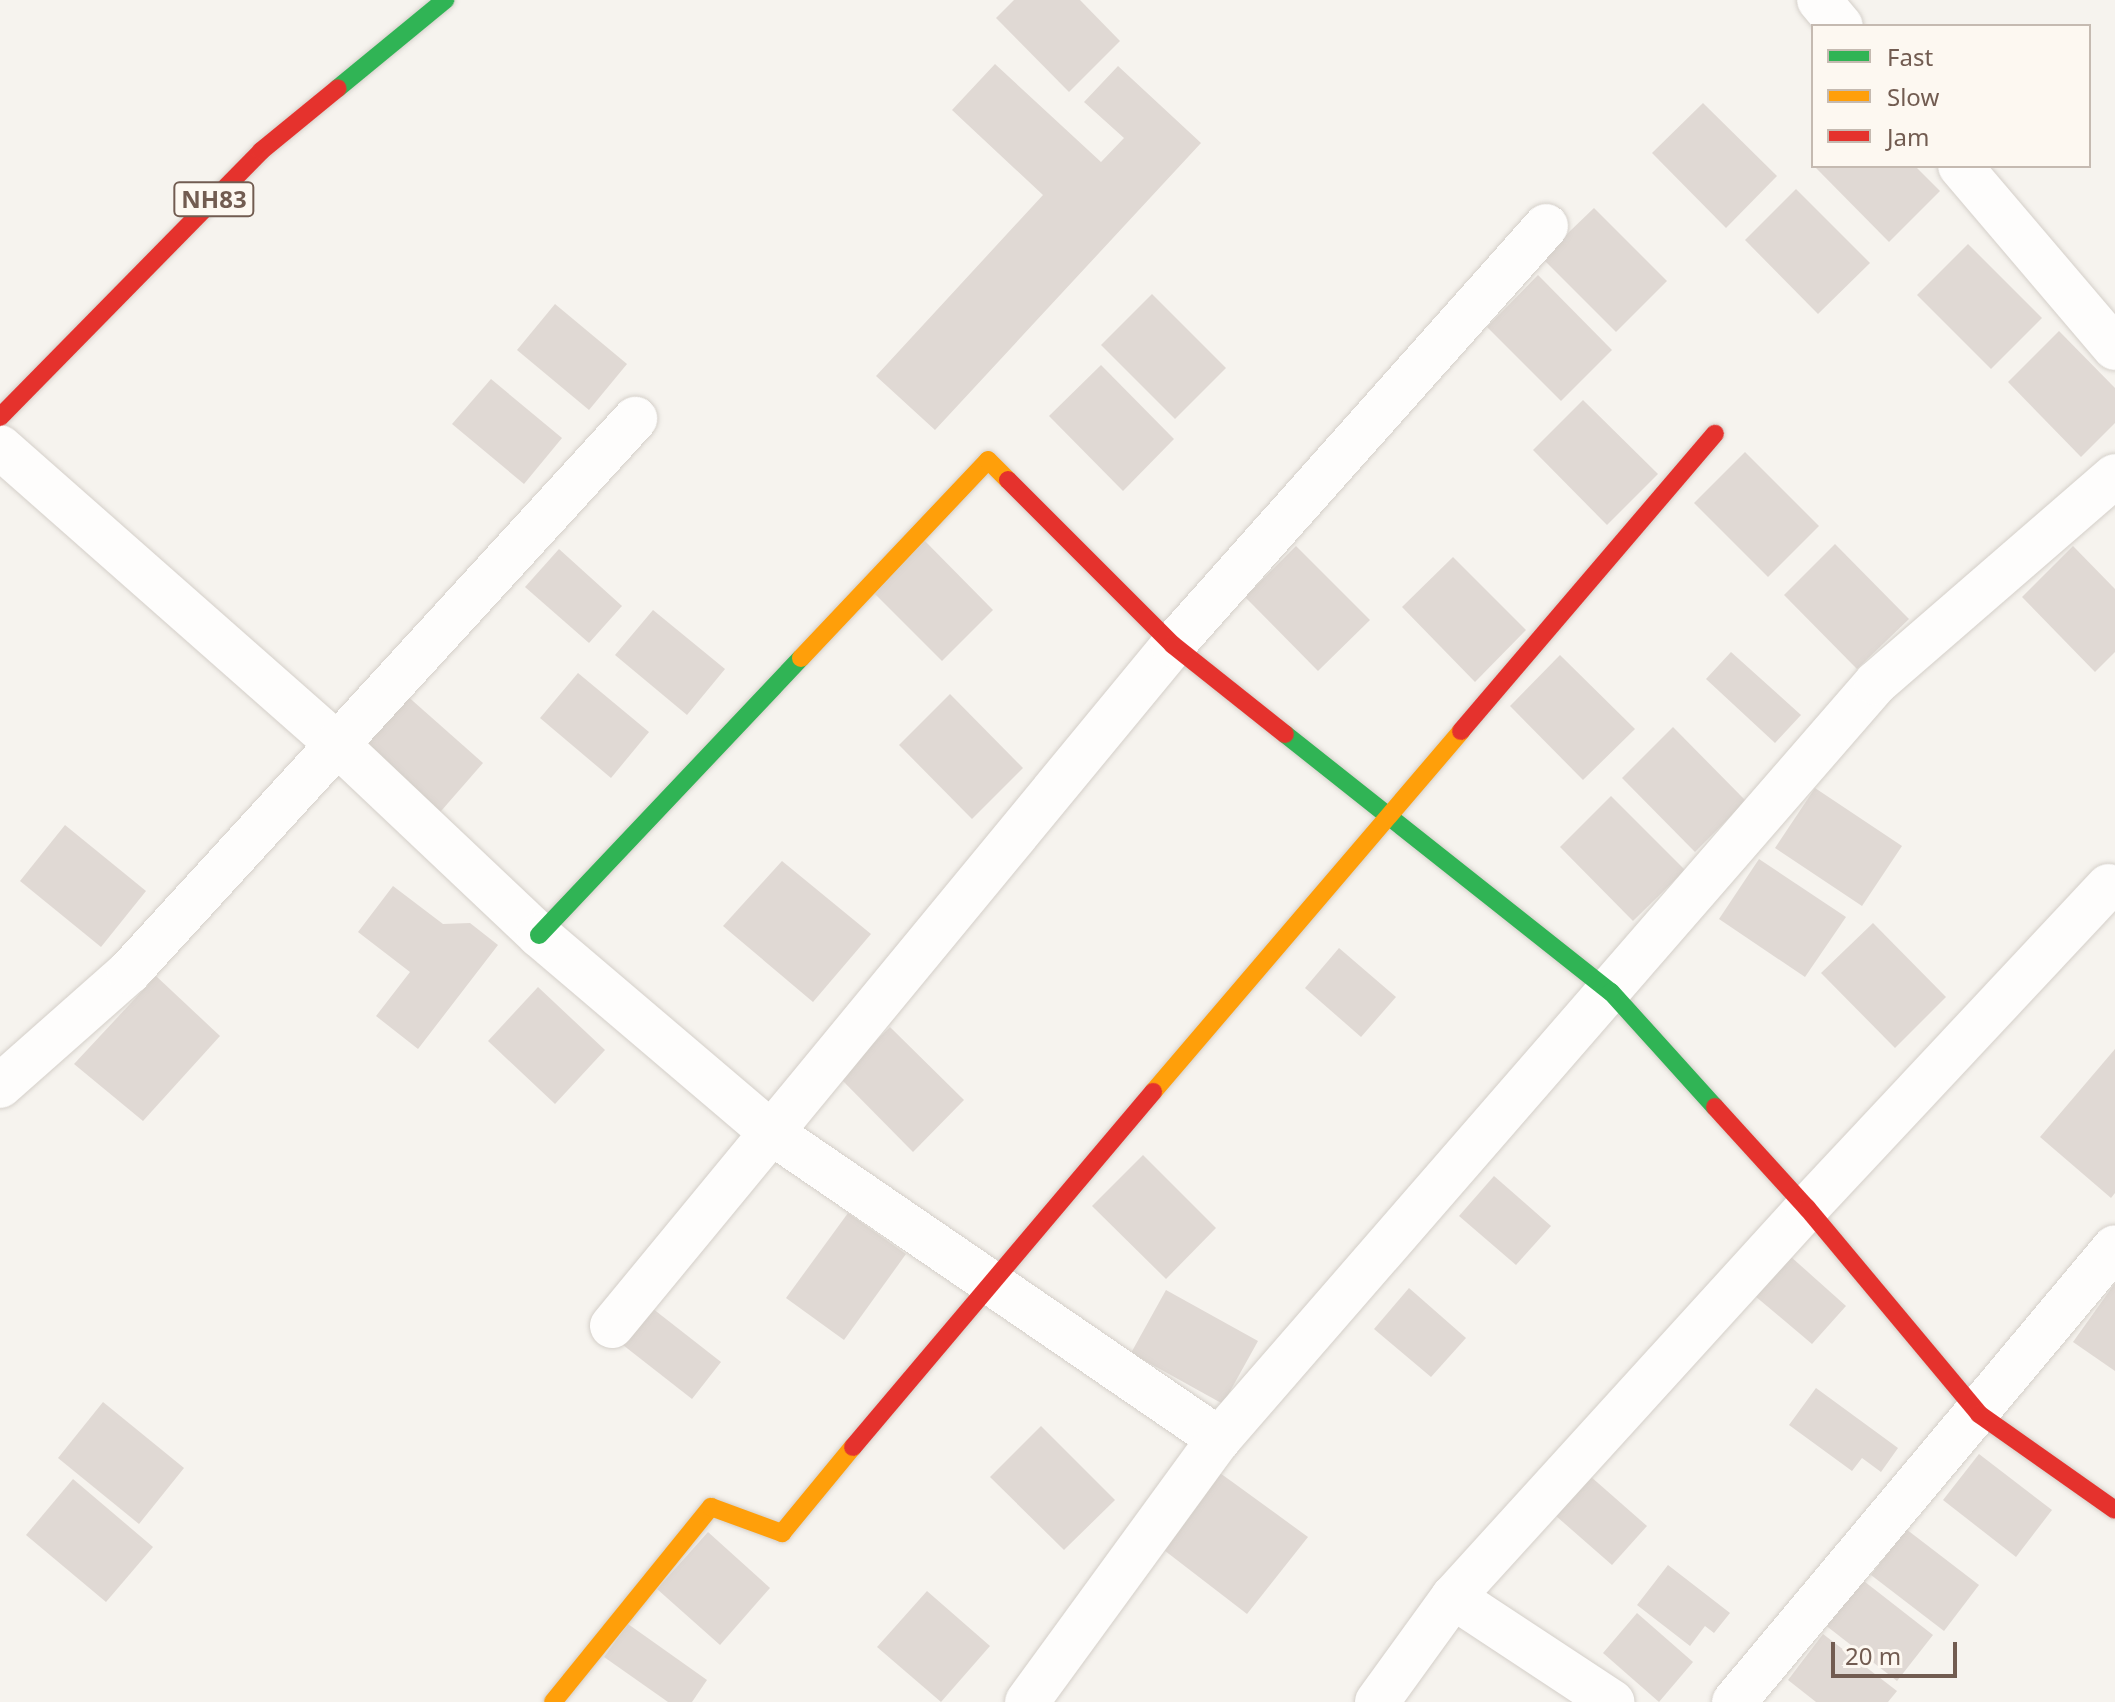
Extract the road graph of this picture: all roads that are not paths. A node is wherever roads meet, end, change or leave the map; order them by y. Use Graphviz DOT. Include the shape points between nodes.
graph roads {
  1 [pos="445,0"];
  2 [pos="1819,0"];
  3 [pos="1839,24"];
  4 [pos="1962,168"];
  5 [pos="1546,226"];
  6 [pos="2115,348"];
  7 [pos="0,417"];
  8 [pos="635,419"];
  9 [pos="1715,434"];
  10 [pos="0,447"];
  11 [pos="2115,476"];
  12 [pos="1173,645"];
  13 [pos="337,744"];
  14 [pos="1388,816"];
  15 [pos="2108,886"];
  16 [pos="539,935"];
  17 [pos="1611,992"];
  18 [pos="0,1086"];
  19 [pos="772,1133"];
  20 [pos="1807,1208"];
  21 [pos="2115,1247"];
  22 [pos="991,1281"];
  23 [pos="612,1326"];
  24 [pos="1979,1414"];
  25 [pos="1219,1439"];
  26 [pos="2115,1510"];
  27 [pos="1453,1597"];
  28 [pos="553,1702"];
  29 [pos="1027,1702"];
  30 [pos="1377,1702"];
  31 [pos="1612,1702"];
  32 [pos="1734,1702"];
  1 -- 7 [label="main road, NH83" via="261,151"];
  2 -- 3 [label="street"];
  4 -- 6 [label="street"];
  5 -- 12 [label="street"];
  8 -- 13 [label="street"];
  9 -- 14 [label="main road"];
  10 -- 13 [label="street"];
  11 -- 17 [label="street" via="1876,683"];
  12 -- 14 [label="main road"];
  12 -- 16 [label="main road" via="988,460"];
  12 -- 19 [label="street"];
  13 -- 16 [label="street"];
  13 -- 18 [label="street" via="129,972"];
  14 -- 17 [label="main road"];
  14 -- 22 [label="main road"];
  15 -- 20 [label="street"];
  16 -- 19 [label="street"];
  17 -- 20 [label="main road"];
  17 -- 25 [label="street"];
  19 -- 22 [label="street"];
  19 -- 23 [label="street"];
  20 -- 24 [label="main road"];
  20 -- 27 [label="street"];
  21 -- 24 [label="street"];
  22 -- 25 [label="street"];
  22 -- 28 [label="main road" via="782,1533 711,1507"];
  24 -- 26 [label="main road"];
  24 -- 32 [label="street"];
  25 -- 29 [label="street"];
  27 -- 30 [label="street"];
  27 -- 31 [label="street"];
}
